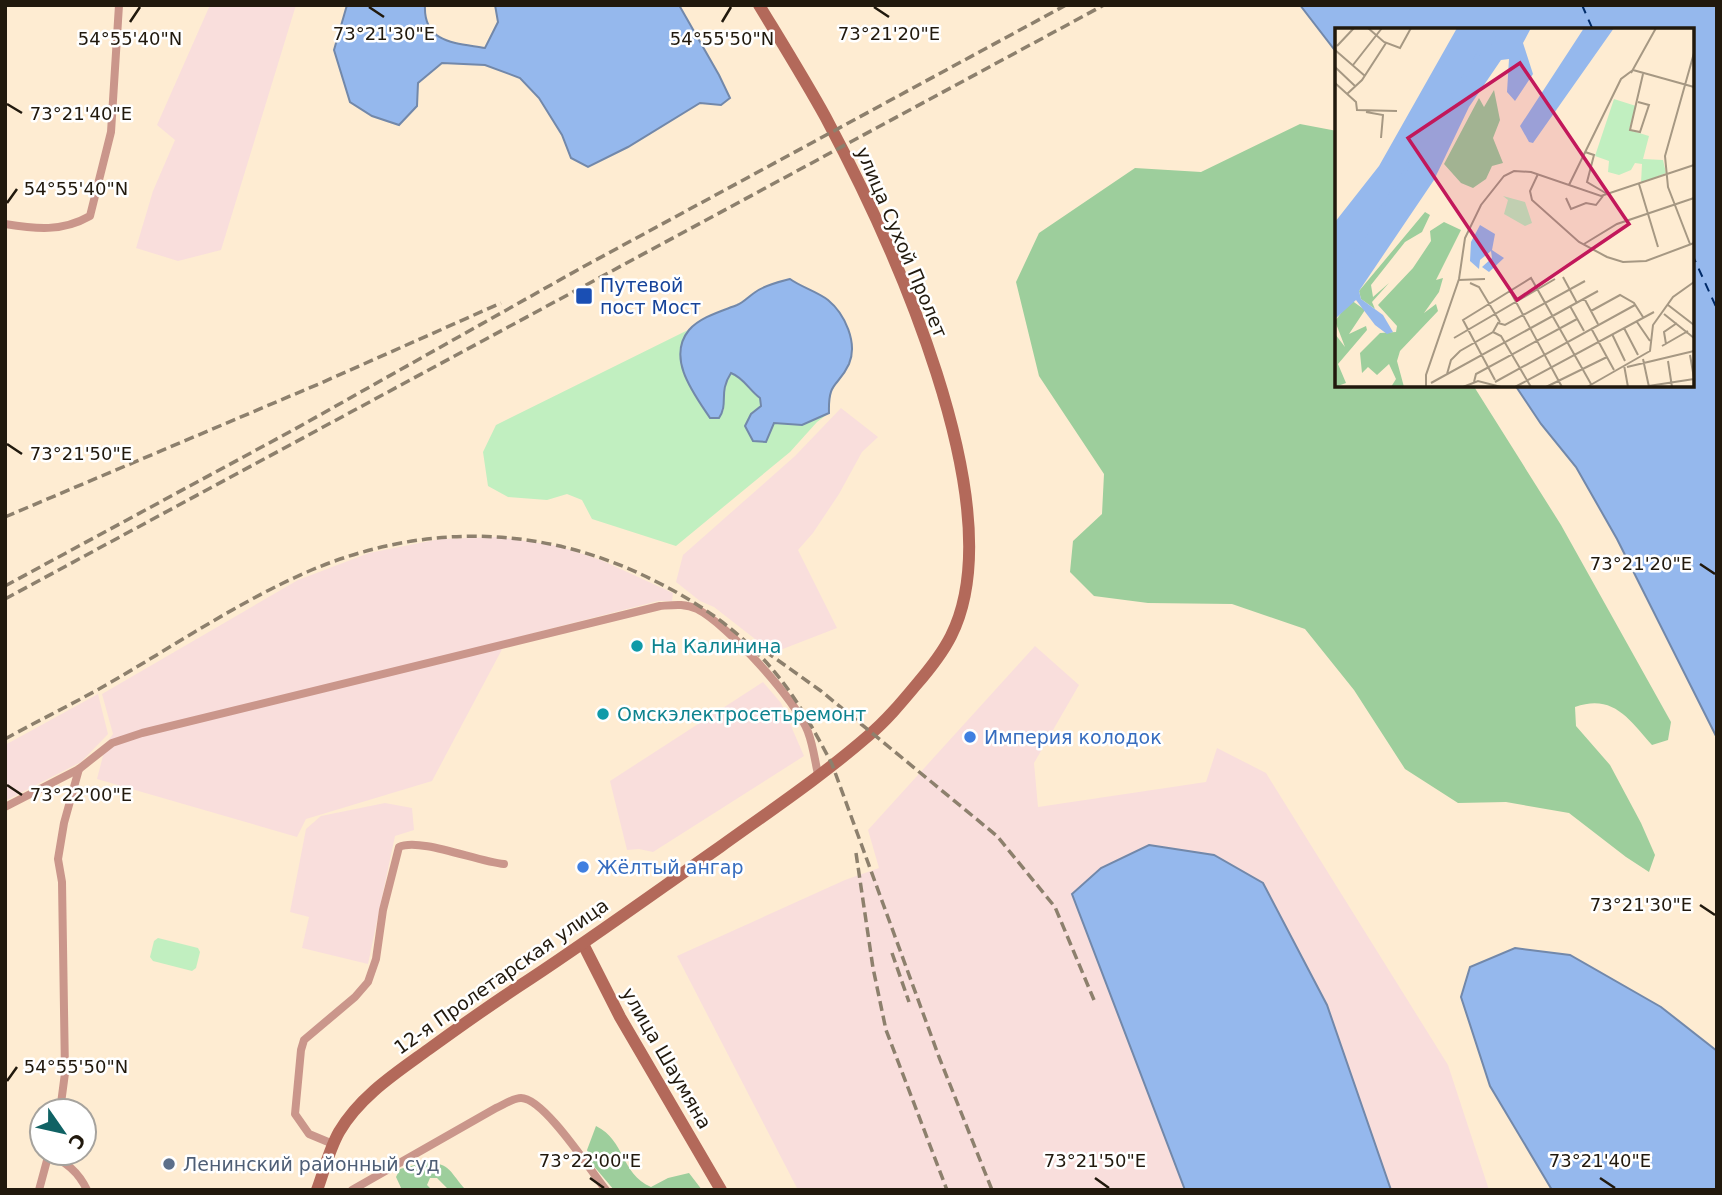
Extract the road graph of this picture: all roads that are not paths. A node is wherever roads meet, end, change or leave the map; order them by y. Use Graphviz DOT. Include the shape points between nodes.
graph roads {
  1 [pos="119,5"];
  2 [pos="760,5"];
  3 [pos="5,224"];
  4 [pos="930,668"];
  5 [pos="79,769"];
  6 [pos="818,774"];
  7 [pos="5,807"];
  8 [pos="504,864"];
  9 [pos="583,944"];
  10 [pos="62,1097"];
  11 [pos="333,1144"];
  12 [pos="45,1167"];
  13 [pos="69,1167"];
  14 [pos="39,1190"];
  15 [pos="87,1190"];
  16 [pos="317,1190"];
  17 [pos="352,1190"];
  18 [pos="606,1190"];
  19 [pos="720,1190"];
  1 -- 3 [label="street" via="111,132 90,216 75,225 38,229"];
  2 -- 4 [label="main road, улица Сухой Пролет" via="825,117 870,207 913,306 946,404 970,527 969,581 950,639"];
  4 -- 6 [label="main road, 12-я Пролетарская улица" via="871,734"];
  5 -- 6 [label="street" via="112,743 142,733 660,606 685,604 730,635 788,699 808,732"];
  5 -- 7 [label="street"];
  5 -- 10 [label="street" via="58,859 62,882"];
  6 -- 9 [label="main road, 12-я Пролетарская улица"];
  8 -- 11 [label="street" via="446,849 402,844 397,851 368,982 304,1040 301,1050 295,1114 309,1134"];
  9 -- 11 [label="main road, 12-я Пролетарская улица" via="386,1080 349,1117"];
  9 -- 19 [label="main road, улица Шаумяна"];
  11 -- 16 [label="main road, 12-я Пролетарская улица"];
  12 -- 14 [label="street"];
  13 -- 15 [label="street"];
  17 -- 18 [label="street" via="518,1098 528,1099 548,1114"];
}
